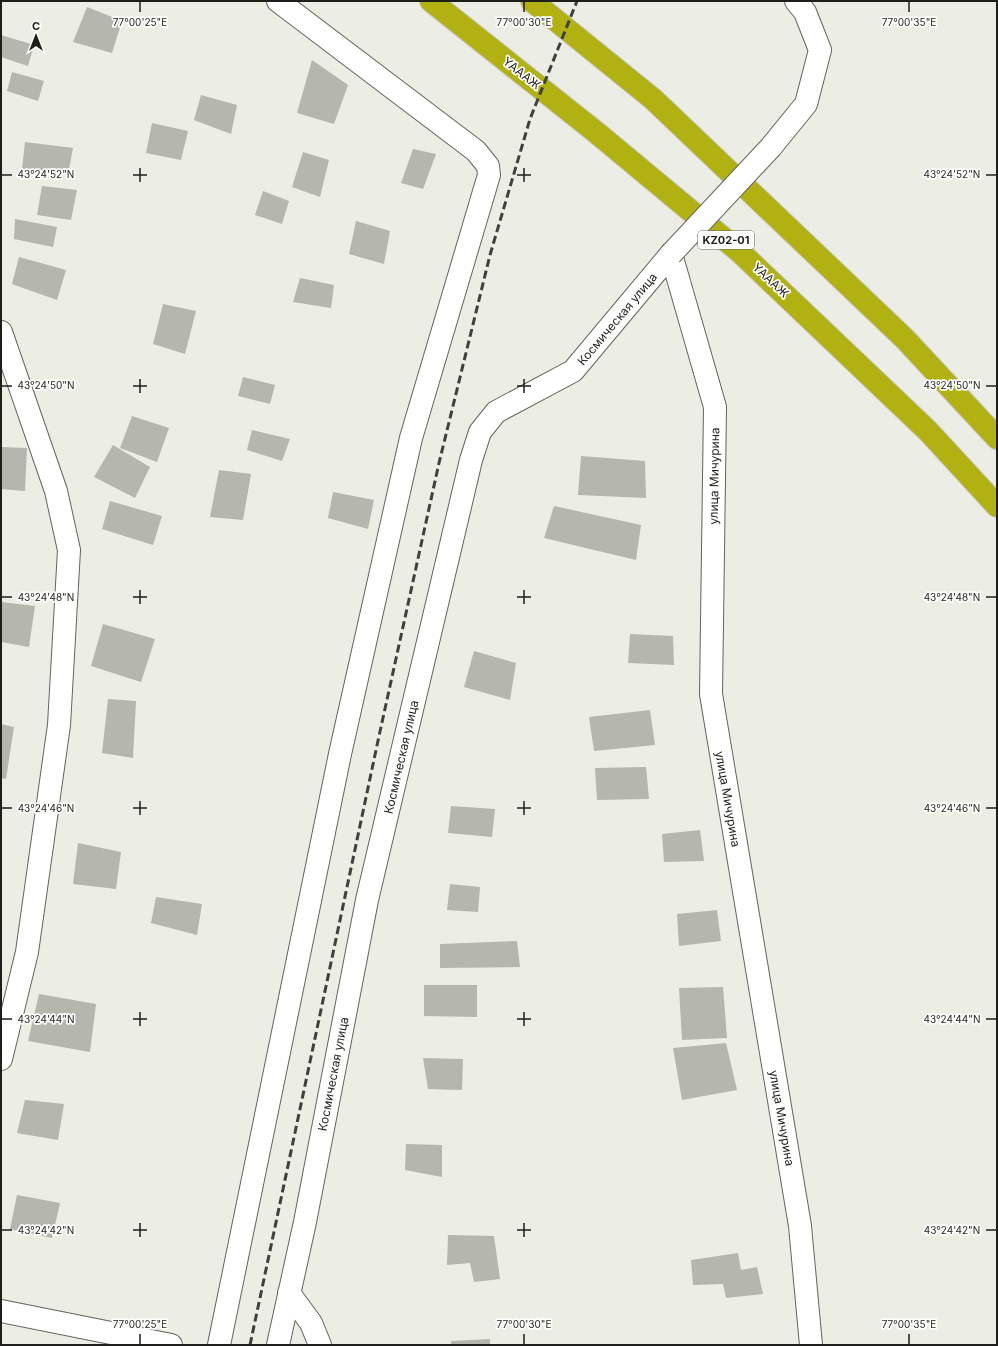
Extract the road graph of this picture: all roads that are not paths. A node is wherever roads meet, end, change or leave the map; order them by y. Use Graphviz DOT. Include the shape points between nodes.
graph roads {
  1 [pos="278,1"];
  2 [pos="431,1"];
  3 [pos="532,1"];
  4 [pos="796,1"];
  5 [pos="671,254"];
  6 [pos="1,332"];
  7 [pos="997,438"];
  8 [pos="997,506"];
  9 [pos="1,1058"];
  10 [pos="289,1293"];
  11 [pos="1,1310"];
  12 [pos="171,1345"];
  13 [pos="219,1345"];
  14 [pos="278,1345"];
  15 [pos="320,1345"];
  16 [pos="811,1345"];
  1 -- 13 [label="street" via="476,151 488,166 489,175 411,438 340,754"];
  2 -- 8 [label="highway, ҮАААЖ / KZ02-01" via="597,133 740,252 928,431"];
  3 -- 7 [label="highway" via="653,99 905,339"];
  4 -- 5 [label="street, Космическая улица, bridge" via="805,12 820,50 806,104 771,146"];
  5 -- 10 [label="street, Космическая улица" via="573,371 496,412 480,432 470,460 367,900"];
  5 -- 16 [label="street, улица Мичурина" via="715,407 711,694 800,1226"];
  6 -- 9 [label="street" via="56,491 69,550 59,725 27,952"];
  10 -- 14 [label="street, Космическая улица"];
  10 -- 15 [label="street" via="311,1323"];
  11 -- 12 [label="street"];
}
